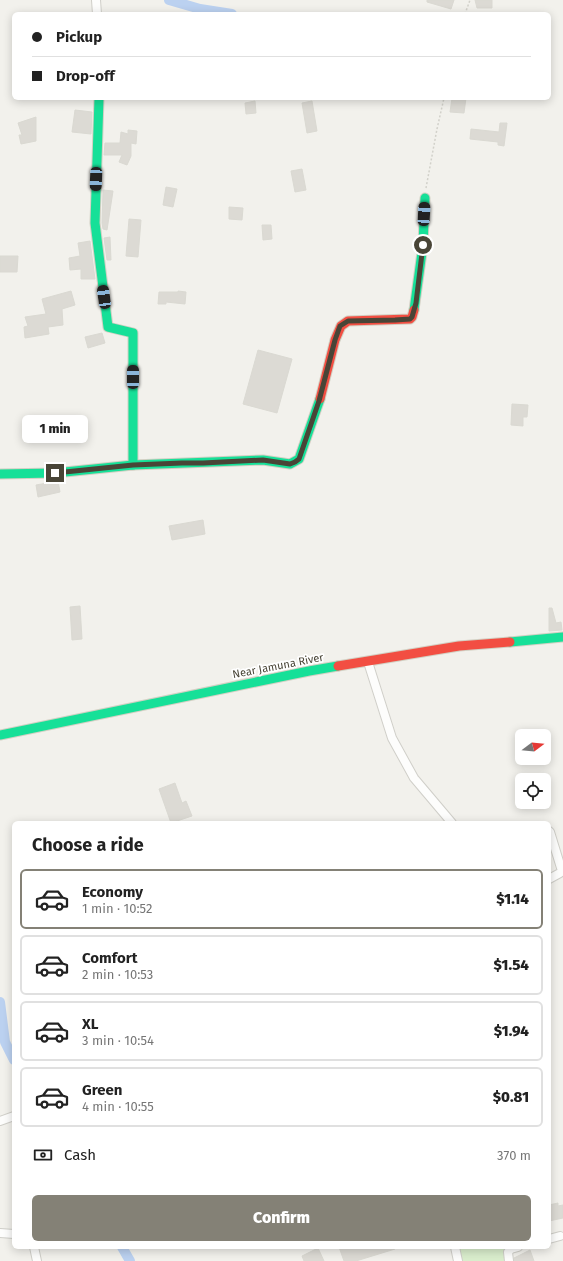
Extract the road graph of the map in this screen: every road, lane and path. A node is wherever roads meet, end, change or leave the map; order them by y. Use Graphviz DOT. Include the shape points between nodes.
graph roads {
  1 [pos="96,0"];
  2 [pos="470,0"];
  3 [pos="97,12"];
  4 [pos="466,12"];
  5 [pos="99,100"];
  6 [pos="444,100"];
  7 [pos="425,198"];
  8 [pos="133,465"];
  9 [pos="0,474"];
  10 [pos="563,637"];
  11 [pos="368,662"];
  12 [pos="0,735"];
  13 [pos="450,821"];
  14 [pos="551,835"];
  15 [pos="551,878"];
  16 [pos="12,1117"];
  17 [pos="0,1121"];
  18 [pos="0,1233"];
  19 [pos="12,1234"];
  20 [pos="560,1236"];
  21 [pos="551,1238"];
  22 [pos="34,1249"];
  23 [pos="455,1249"];
  24 [pos="511,1249"];
  25 [pos="37,1261"];
  26 [pos="458,1261"];
  27 [pos="509,1261"];
  1 -- 3 [label="street"];
  2 -- 4 [label="path"];
  5 -- 8 [label="street" via="95,223 108,327 133,333"];
  6 -- 7 [label="path"];
  7 -- 8 [label="street" via="423,245 412,317 348,321 340,326 319,401 299,459 290,464 263,460"];
  8 -- 9 [label="street" via="55,473"];
  10 -- 11 [label="street, Near Jamuna River" via="459,646"];
  11 -- 12 [label="street, Near Jamuna River" via="302,673"];
  11 -- 13 [label="street" via="392,738 414,778"];
  14 -- 15 [label="street" via="562,871"];
  16 -- 17 [label="street"];
  18 -- 19 [label="street"];
  20 -- 21 [label="street"];
  22 -- 25 [label="street"];
  23 -- 26 [label="street"];
  24 -- 27 [label="street" via="508,1252"];
}
